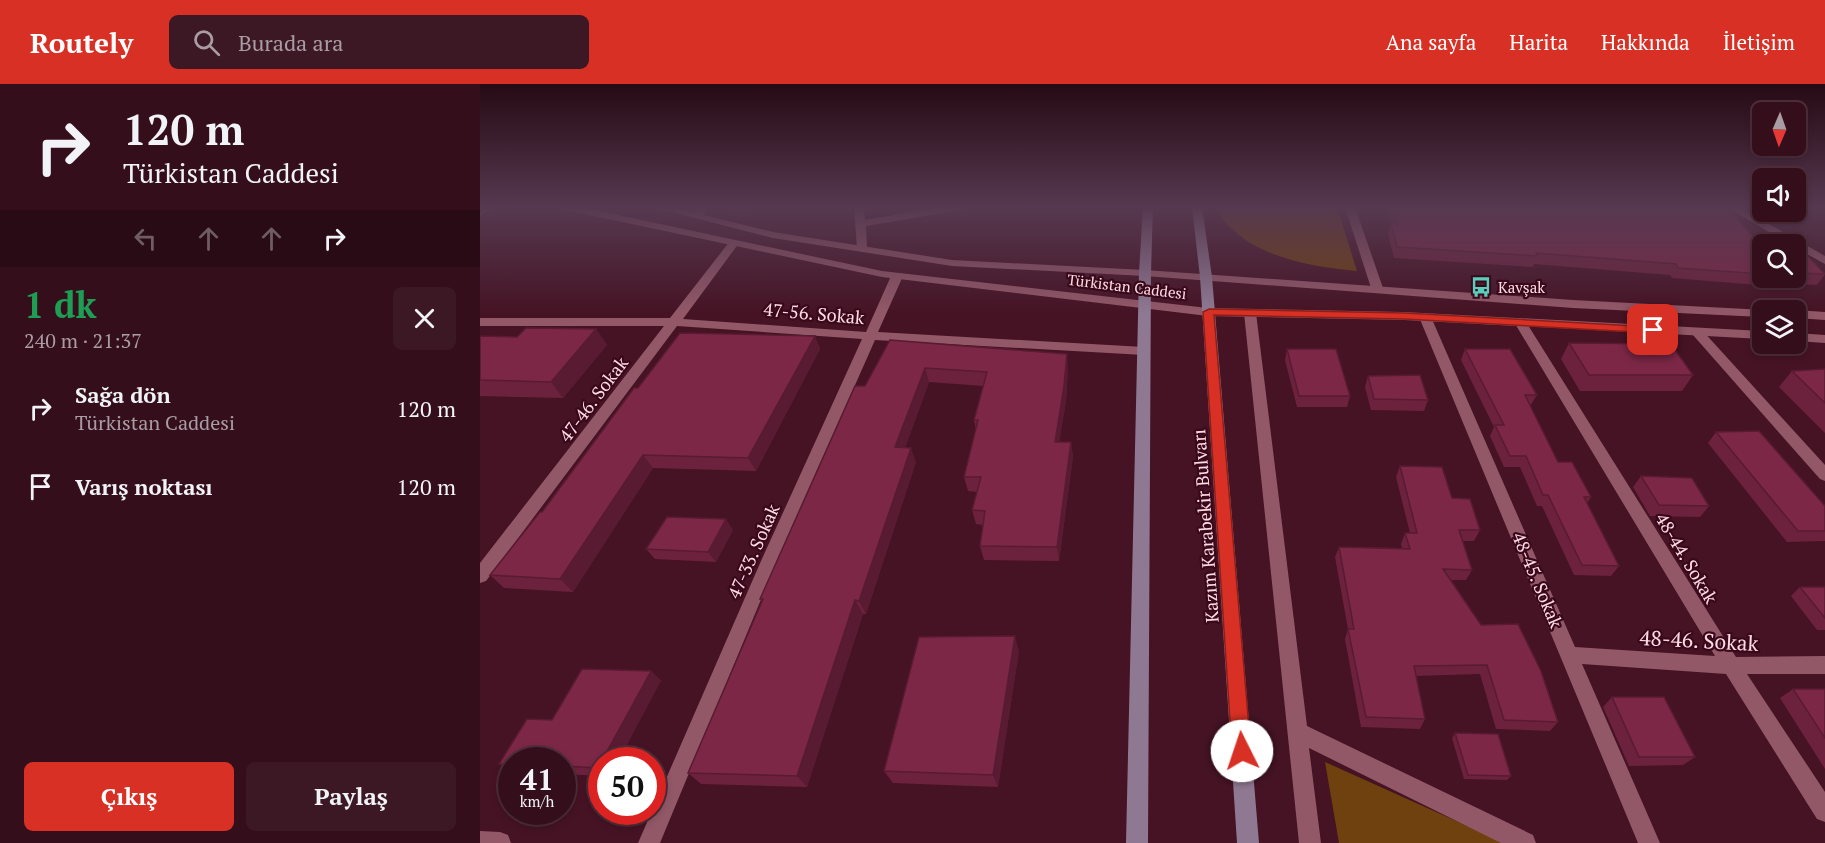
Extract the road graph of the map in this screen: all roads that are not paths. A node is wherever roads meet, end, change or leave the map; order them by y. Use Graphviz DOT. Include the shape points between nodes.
graph roads {
  1 [pos="817,242"];
  2 [pos="861,242"];
  3 [pos="1146,242"];
  4 [pos="1202,242"];
  5 [pos="1362,242"];
  6 [pos="1793,242"];
  7 [pos="734,243"];
  8 [pos="862,249"];
  9 [pos="1825,261"];
  10 [pos="1145,273"];
  11 [pos="897,276"];
  12 [pos="1206,277"];
  13 [pos="1378,291"];
  14 [pos="1145,304"];
  15 [pos="1209,312"];
  16 [pos="1752,312"];
  17 [pos="1250,313"];
  18 [pos="1806,315"];
  19 [pos="1825,316"];
  20 [pos="1425,317"];
  21 [pos="480,322"];
  22 [pos="673,322"];
  23 [pos="1520,322"];
  24 [pos="1697,332"];
  25 [pos="1752,335"];
  26 [pos="872,336"];
  27 [pos="1806,338"];
  28 [pos="1825,339"];
  29 [pos="1144,351"];
  30 [pos="1825,475"];
  31 [pos="480,576"];
  32 [pos="1570,655"];
  33 [pos="1825,665"];
  34 [pos="1731,666"];
  35 [pos="1296,731"];
  36 [pos="1825,811"];
  37 [pos="480,842"];
  38 [pos="501,843"];
  39 [pos="649,843"];
  40 [pos="1137,843"];
  41 [pos="1248,843"];
  42 [pos="1310,843"];
  43 [pos="1525,843"];
  44 [pos="1649,843"];
  1 -- 8 [label="street, Türkistan Caddesi"];
  2 -- 8 [label="street"];
  3 -- 10 [label="main road"];
  4 -- 12 [label="main road, Kazım Karabekir Bulvarı"];
  5 -- 13 [label="street"];
  6 -- 9 [label="street"];
  7 -- 11 [label="street, Türkistan Caddesi"];
  7 -- 22 [label="street, 47-46. Sokak"];
  8 -- 10 [label="street, Türkistan Caddesi" via="952,263"];
  10 -- 12 [label="street, Türkistan Caddesi"];
  10 -- 14 [label="main road"];
  11 -- 14 [label="street, Türkistan Caddesi"];
  11 -- 26 [label="street, 47-33. Sokak"];
  12 -- 13 [label="street, Türkistan Caddesi"];
  12 -- 15 [label="main road, Kazım Karabekir Bulvarı"];
  13 -- 16 [label="street, Türkistan Caddesi"];
  14 -- 15 [label="street, Türkistan Caddesi"];
  14 -- 29 [label="main road"];
  15 -- 17 [label="street, Türkistan Caddesi"];
  15 -- 41 [label="main road, Kazım Karabekir Bulvarı"];
  17 -- 20 [label="street, Türkistan Caddesi"];
  17 -- 35 [label="street"];
  18 -- 19 [label="street"];
  20 -- 23 [label="street, Türkistan Caddesi"];
  20 -- 32 [label="street, 48-45. Sokak"];
  21 -- 22 [label="street, 47-56. Sokak"];
  22 -- 26 [label="street, 47-56. Sokak"];
  22 -- 31 [label="street, 47-46. Sokak"];
  23 -- 24 [label="street, Türkistan Caddesi"];
  23 -- 34 [label="street, 48-44. Sokak"];
  24 -- 25 [label="street, Türkistan Caddesi"];
  24 -- 30 [label="street"];
  26 -- 29 [label="street, 47-56. Sokak"];
  26 -- 39 [label="street, 47-33. Sokak" via="769,561"];
  27 -- 28 [label="street"];
  29 -- 40 [label="main road"];
  32 -- 34 [label="street, 48-46. Sokak"];
  32 -- 44 [label="street, 48-45. Sokak"];
  33 -- 34 [label="street, 48-46. Sokak"];
  34 -- 36 [label="street, 48-44. Sokak"];
  35 -- 42 [label="street"];
  35 -- 43 [label="street"];
  37 -- 38 [label="street"];
}
